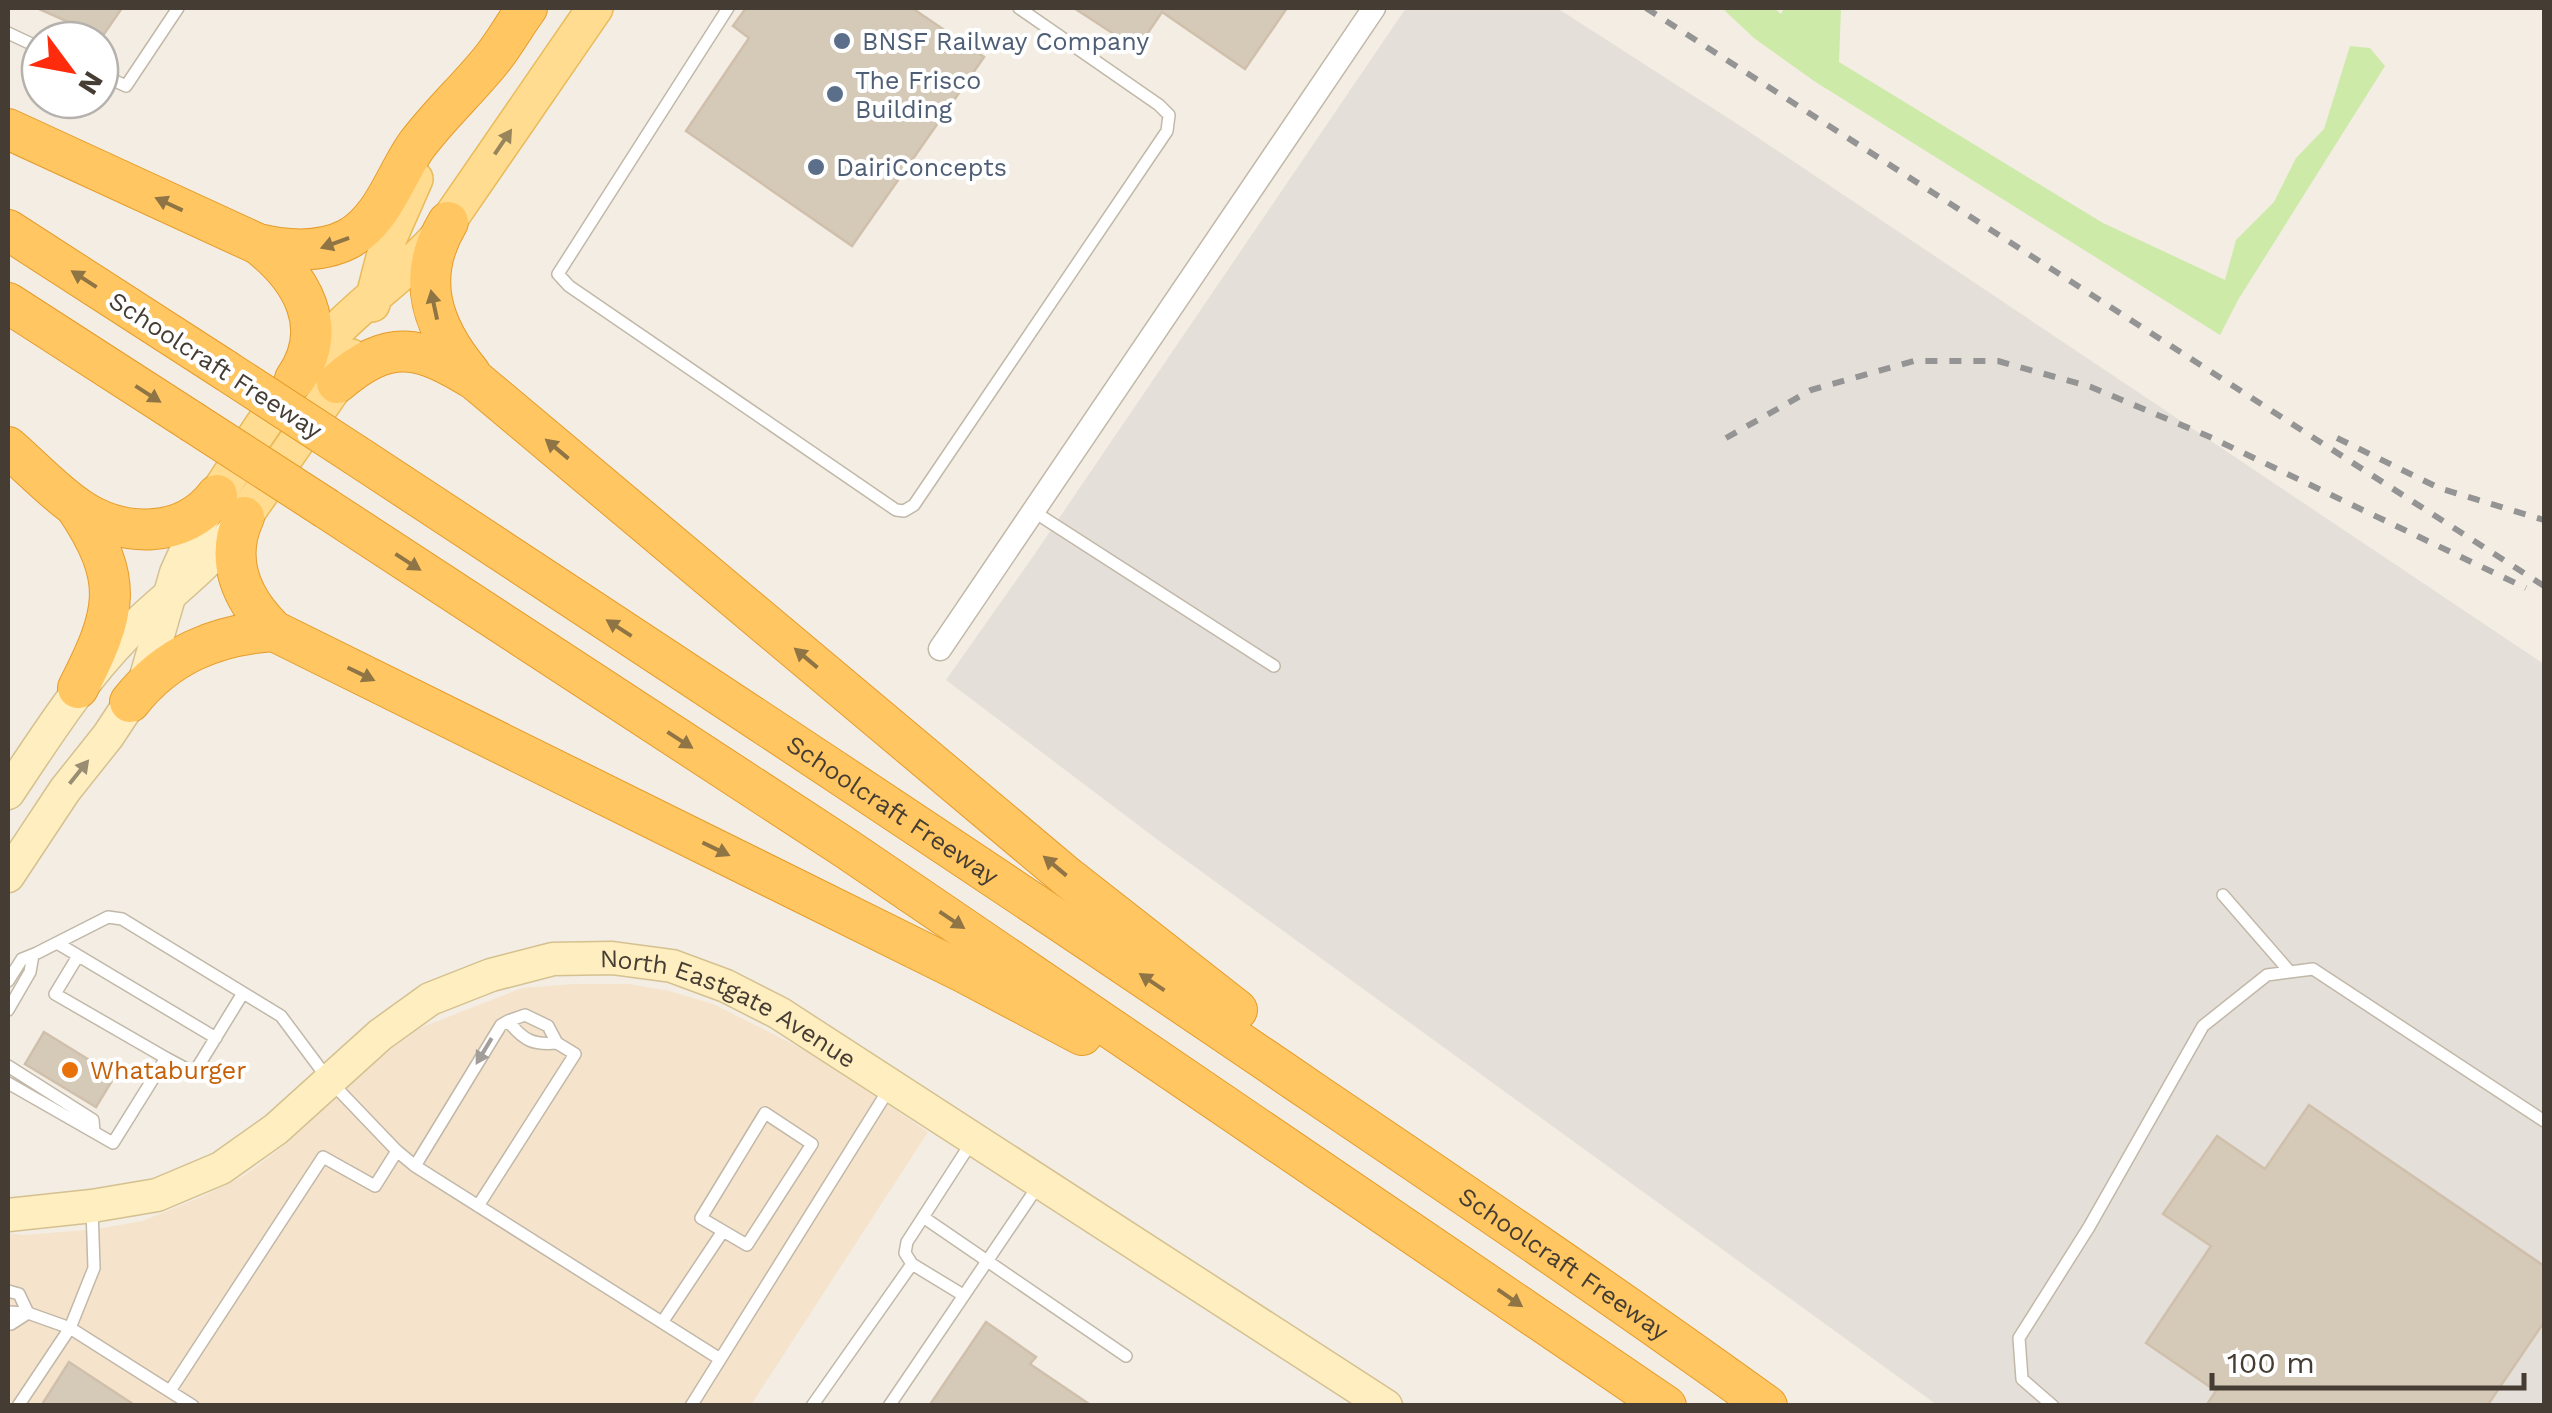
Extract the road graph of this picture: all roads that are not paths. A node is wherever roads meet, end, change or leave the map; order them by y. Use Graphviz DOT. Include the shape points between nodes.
graph roads {
  1 [pos="178,8"];
  2 [pos="527,8"];
  3 [pos="546,8"];
  4 [pos="595,8"];
  5 [pos="728,8"];
  6 [pos="1020,8"];
  7 [pos="1374,8"];
  8 [pos="120,83"];
  9 [pos="8,129"];
  10 [pos="448,222"];
  11 [pos="8,230"];
  12 [pos="258,244"];
  13 [pos="374,294"];
  14 [pos="8,303"];
  15 [pos="295,379"];
  16 [pos="475,380"];
  17 [pos="337,383"];
  18 [pos="8,448"];
  19 [pos="76,506"];
  20 [pos="230,506"];
  21 [pos="1033,511"];
  22 [pos="170,595"];
  23 [pos="274,631"];
  24 [pos="940,649"];
  25 [pos="1274,666"];
  26 [pos="78,688"];
  27 [pos="130,702"];
  28 [pos="8,764"];
  29 [pos="8,793"];
  30 [pos="8,876"];
  31 [pos="2224,895"];
  32 [pos="57,943"];
  33 [pos="33,954"];
  34 [pos="78,956"];
  35 [pos="2290,972"];
  36 [pos="8,981"];
  37 [pos="242,993"];
  38 [pos="8,1010"];
  39 [pos="508,1021"];
  40 [pos="216,1038"];
  41 [pos="557,1043"];
  42 [pos="166,1058"];
  43 [pos="8,1066"];
  44 [pos="328,1079"];
  45 [pos="8,1083"];
  46 [pos="891,1086"];
  47 [pos="2544,1121"];
  48 [pos="94,1132"];
  49 [pos="974,1139"];
  50 [pos="397,1151"];
  51 [pos="416,1166"];
  52 [pos="1040,1182"];
  53 [pos="8,1188"];
  54 [pos="1464,1194"];
  55 [pos="92,1206"];
  56 [pos="478,1206"];
  57 [pos="23,1213"];
  58 [pos="923,1217"];
  59 [pos="723,1231"];
  60 [pos="1452,1258"];
  61 [pos="987,1261"];
  62 [pos="912,1264"];
  63 [pos="8,1291"];
  64 [pos="964,1296"];
  65 [pos="8,1300"];
  66 [pos="8,1312"];
  67 [pos="28,1313"];
  68 [pos="663,1321"];
  69 [pos="8,1323"];
  70 [pos="70,1328"];
  71 [pos="1126,1356"];
  72 [pos="720,1359"];
  73 [pos="170,1391"];
  74 [pos="18,1406"];
  75 [pos="194,1406"];
  76 [pos="691,1406"];
  77 [pos="812,1406"];
  78 [pos="889,1406"];
  79 [pos="1386,1406"];
  80 [pos="1666,1406"];
  81 [pos="1767,1406"];
  82 [pos="2054,1406"];
  1 -- 8 [label="lane" via="126,86"];
  2 -- 12 [label="highway, one-way" via="416,147 366,225 318,249"];
  3 -- 13 [label="main road" via="426,160 389,238"];
  10 -- 4 [label="main road, one-way"];
  5 -- 6 [label="lane" via="558,274 904,511 914,506 1166,131 1169,116 1159,105"];
  7 -- 21 [label="street"];
  12 -- 9 [label="highway, one-way"];
  10 -- 13 [label="main road"];
  16 -- 10 [label="highway, one-way" via="444,338 432,307 432,262"];
  54 -- 11 [label="highway, Schoolcraft Freeway, one-way, bridge" via="863,788"];
  12 -- 15 [label="highway" via="292,277 307,307 308,357"];
  13 -- 15 [label="main road"];
  13 -- 17 [label="main road"];
  14 -- 60 [label="highway, one-way, bridge" via="847,849"];
  15 -- 20 [label="main road"];
  16 -- 17 [label="highway" via="412,350 369,361"];
  54 -- 16 [label="highway, one-way" via="1417,1138 1131,928"];
  17 -- 20 [label="main road"];
  18 -- 19 [label="highway"];
  19 -- 20 [label="highway" via="103,522 148,530 189,521 208,507"];
  19 -- 26 [label="highway" via="102,556 112,603"];
  20 -- 22 [label="street" via="204,567"];
  20 -- 23 [label="highway" via="240,582"];
  21 -- 24 [label="street"];
  21 -- 25 [label="lane"];
  22 -- 26 [label="street"];
  22 -- 27 [label="street" via="145,680"];
  23 -- 27 [label="highway" via="234,635 182,655"];
  23 -- 60 [label="highway, one-way" via="1029,1006"];
  26 -- 28 [label="street" via="49,704"];
  26 -- 29 [label="street"];
  30 -- 27 [label="street, one-way"];
  31 -- 35 [label="lane"];
  32 -- 33 [label="lane"];
  32 -- 34 [label="lane"];
  32 -- 37 [label="lane" via="108,917 122,919"];
  33 -- 36 [label="lane" via="22,958"];
  33 -- 38 [label="lane"];
  34 -- 40 [label="lane"];
  34 -- 42 [label="lane" via="56,994"];
  35 -- 47 [label="lane" via="2313,969"];
  35 -- 82 [label="lane" via="2267,975 2203,1026 2019,1338 2022,1378"];
  37 -- 40 [label="lane"];
  37 -- 44 [label="lane" via="281,1016"];
  39 -- 41 [label="lane" via="537,1045"];
  39 -- 41 [label="lane" via="536,1019"];
  39 -- 51 [label="lane, one-way"];
  40 -- 42 [label="lane" via="194,1073"];
  41 -- 56 [label="lane" via="575,1054"];
  42 -- 48 [label="lane" via="113,1143"];
  43 -- 48 [label="lane" via="93,1120"];
  44 -- 46 [label="street, North Eastgate Avenue" via="430,1000 553,959 612,958 672,966 726,986"];
  44 -- 50 [label="lane"];
  44 -- 55 [label="street, North Eastgate Avenue" via="276,1129 221,1168 157,1195"];
  45 -- 48 [label="lane"];
  46 -- 49 [label="street, North Eastgate Avenue"];
  46 -- 72 [label="lane"];
  49 -- 52 [label="street, North Eastgate Avenue"];
  49 -- 58 [label="lane"];
  50 -- 51 [label="lane"];
  50 -- 73 [label="lane" via="374,1186 323,1157"];
  51 -- 56 [label="lane"];
  52 -- 61 [label="lane"];
  52 -- 79 [label="street, North Eastgate Avenue"];
  53 -- 57 [label="street, North Eastgate Avenue"];
  54 -- 81 [label="highway, Schoolcraft Freeway"];
  55 -- 57 [label="street, North Eastgate Avenue"];
  55 -- 70 [label="lane" via="94,1268"];
  56 -- 68 [label="lane"];
  58 -- 61 [label="lane"];
  58 -- 62 [label="lane" via="907,1242"];
  59 -- 59 [label="lane" via="747,1246 812,1144 765,1113 700,1218"];
  59 -- 68 [label="lane"];
  60 -- 80 [label="highway, one-way"];
  61 -- 64 [label="lane"];
  61 -- 71 [label="lane"];
  62 -- 64 [label="lane"];
  62 -- 77 [label="lane"];
  63 -- 67 [label="lane" via="18,1294"];
  64 -- 78 [label="lane"];
  65 -- 67 [label="lane"];
  66 -- 67 [label="lane"];
  67 -- 69 [label="lane"];
  67 -- 70 [label="lane"];
  68 -- 72 [label="lane"];
  70 -- 73 [label="lane"];
  70 -- 74 [label="lane"];
  72 -- 76 [label="lane"];
  73 -- 75 [label="lane"];
}
